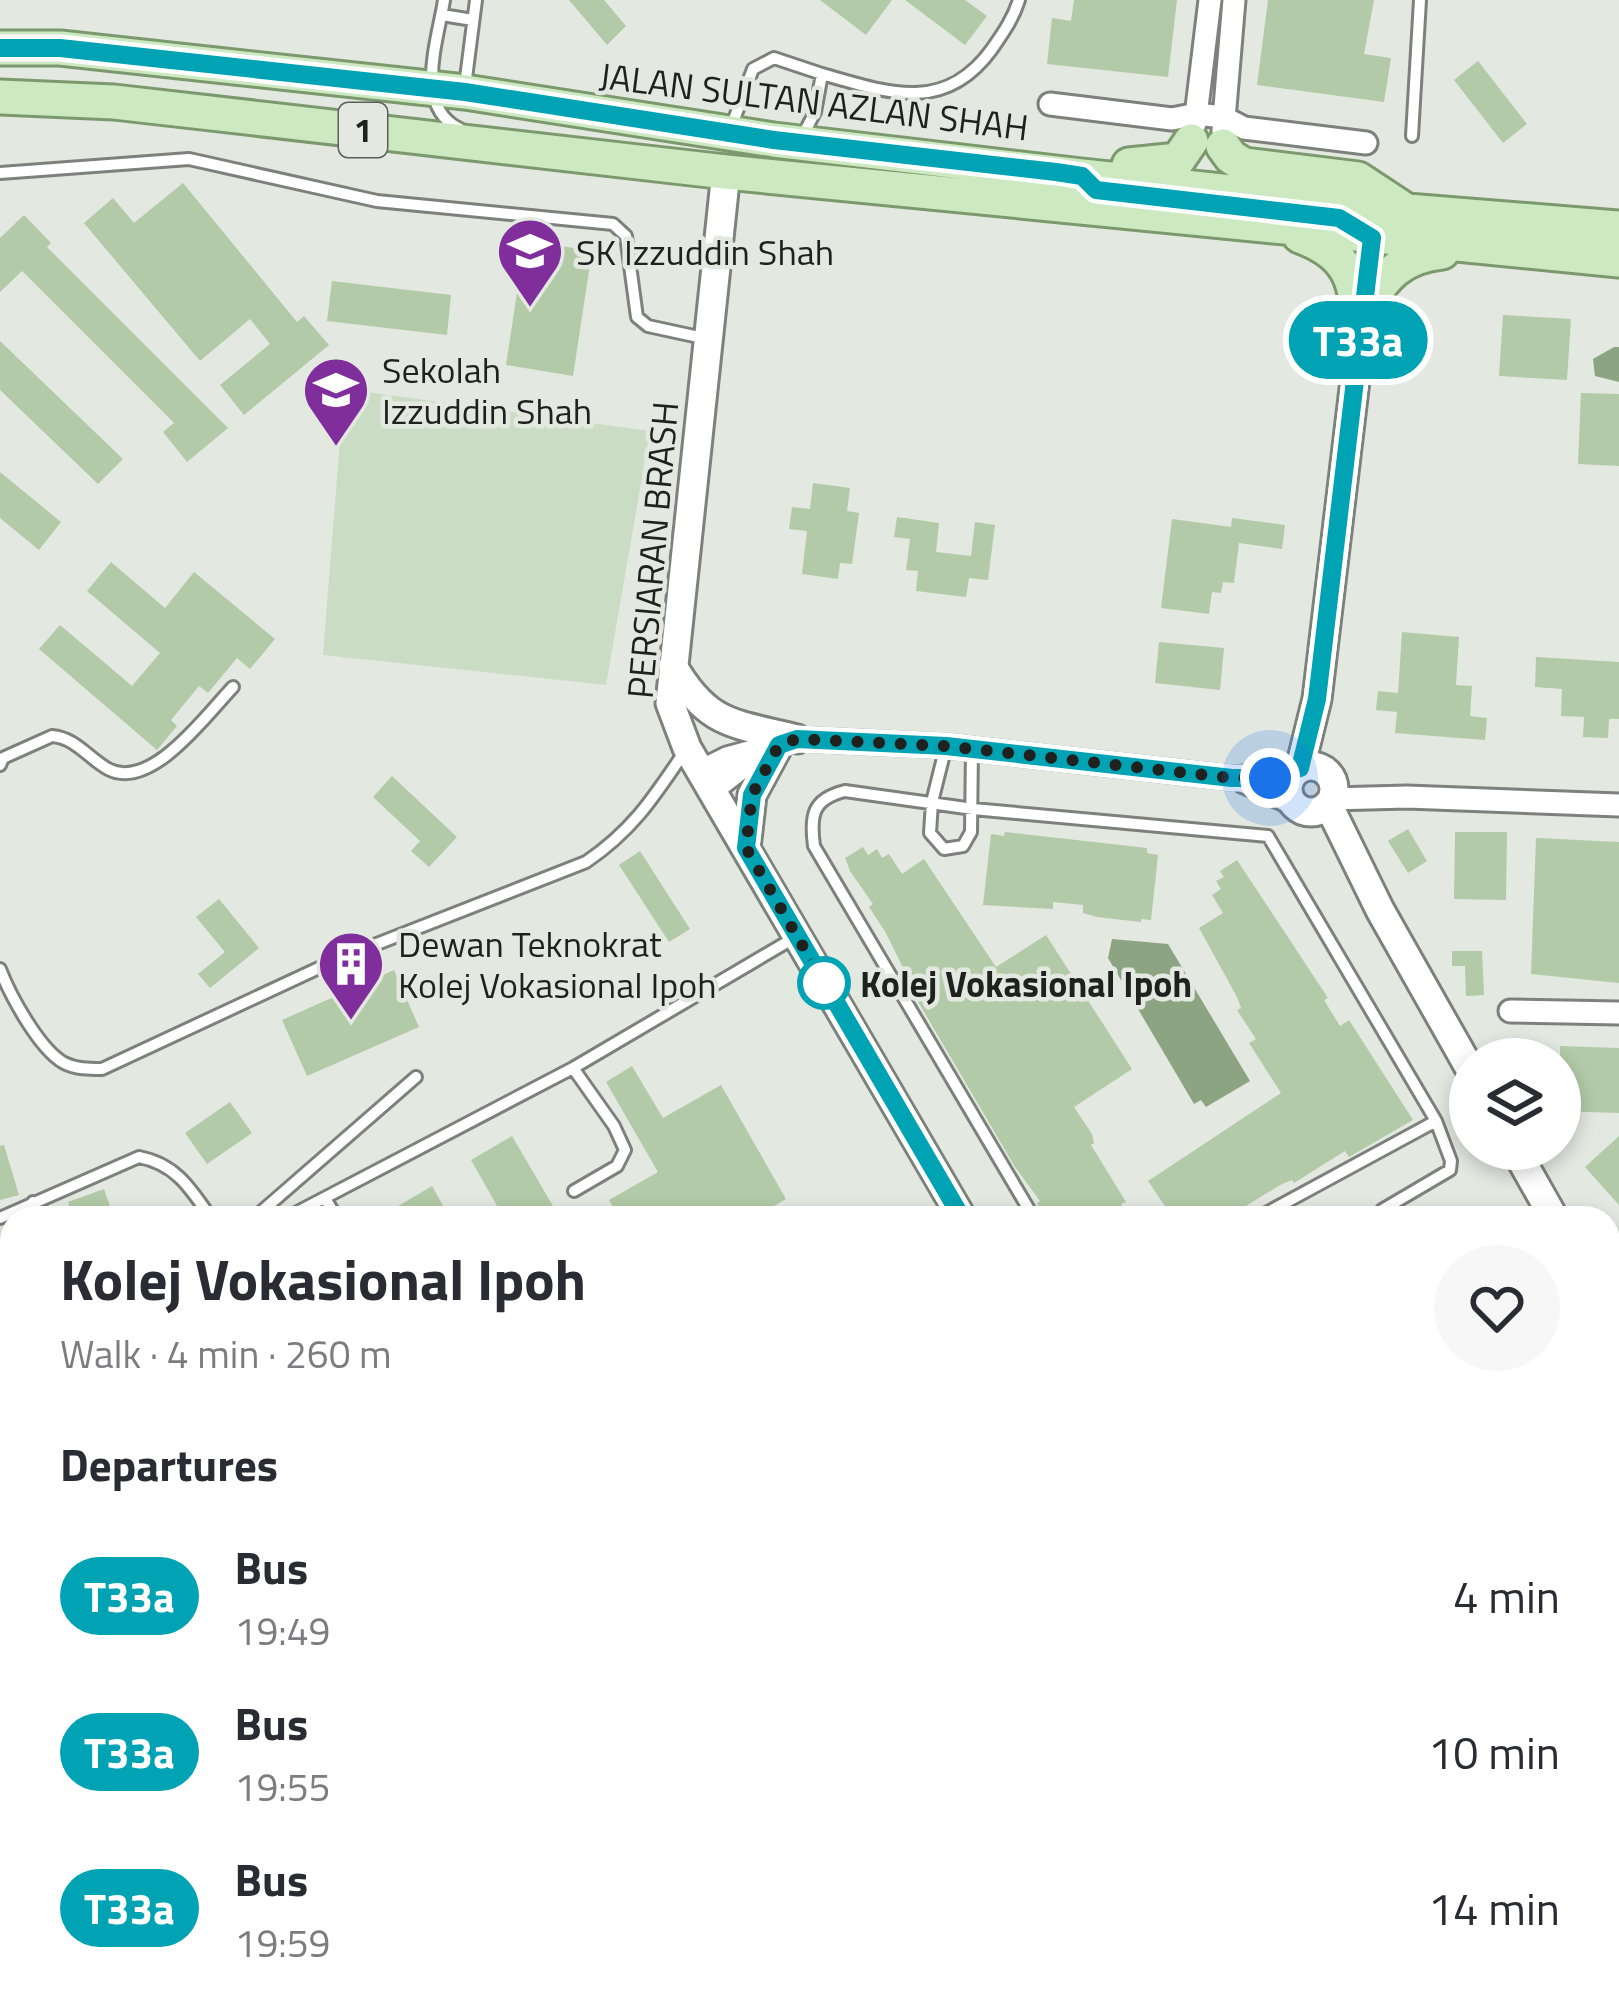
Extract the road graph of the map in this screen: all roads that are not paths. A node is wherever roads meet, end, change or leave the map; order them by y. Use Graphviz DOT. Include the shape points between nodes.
graph roads {
  1 [pos="444,0"];
  2 [pos="476,0"];
  3 [pos="1019,0"];
  4 [pos="1210,0"];
  5 [pos="1234,0"];
  6 [pos="1420,0"];
  7 [pos="442,14"];
  8 [pos="473,20"];
  9 [pos="0,37"];
  10 [pos="0,48"];
  11 [pos="60,48"];
  12 [pos="822,74"];
  13 [pos="448,90"];
  14 [pos="0,98"];
  15 [pos="1050,104"];
  16 [pos="1209,129"];
  17 [pos="730,133"];
  18 [pos="1412,136"];
  19 [pos="799,142"];
  20 [pos="1366,142"];
  21 [pos="537,150"];
  22 [pos="726,172"];
  23 [pos="0,173"];
  24 [pos="1069,174"];
  25 [pos="1407,211"];
  26 [pos="1273,228"];
  27 [pos="1619,228"];
  28 [pos="1372,238"];
  29 [pos="1480,248"];
  30 [pos="1619,260"];
  31 [pos="1364,308"];
  32 [pos="708,339"];
  33 [pos="1358,344"];
  34 [pos="673,666"];
  35 [pos="233,687"];
  36 [pos="780,745"];
  37 [pos="946,746"];
  38 [pos="973,749"];
  39 [pos="1,759"];
  40 [pos="700,770"];
  41 [pos="1313,789"];
  42 [pos="932,802"];
  43 [pos="1619,805"];
  44 [pos="973,809"];
  45 [pos="746,848"];
  46 [pos="797,936"];
  47 [pos="0,969"];
  48 [pos="1510,1011"];
  49 [pos="1619,1013"];
  50 [pos="1453,1038"];
  51 [pos="573,1068"];
  52 [pos="416,1077"];
  53 [pos="1436,1121"];
  54 [pos="1527,1170"];
  55 [pos="574,1191"];
  56 [pos="326,1200"];
  57 [pos="33,1202"];
  58 [pos="25,1206"];
  59 [pos="35,1206"];
  60 [pos="203,1206"];
  61 [pos="268,1206"];
  62 [pos="313,1206"];
  63 [pos="330,1206"];
  64 [pos="955,1206"];
  65 [pos="1027,1206"];
  66 [pos="1279,1206"];
  67 [pos="1389,1206"];
  68 [pos="1547,1206"];
  1 -- 7 [label="lane"];
  2 -- 8 [label="lane"];
  3 -- 12 [label="lane" via="985,58 947,89 890,93"];
  4 -- 16 [label="street"];
  5 -- 16 [label="street"];
  6 -- 18 [label="lane"];
  7 -- 8 [label="lane"];
  7 -- 13 [label="lane"];
  8 -- 13 [label="lane"];
  9 -- 11 [label="main road"];
  10 -- 11 [label="main road, JALAN SULTAN AZLAN SHAH / 1"];
  11 -- 13 [label="main road, JALAN SULTAN AZLAN SHAH / 1"];
  12 -- 17 [label="lane" via="762,61"];
  12 -- 19 [label="lane"];
  13 -- 17 [label="main road, JALAN SULTAN AZLAN SHAH / 1"];
  13 -- 21 [label="lane" via="435,104 447,123"];
  14 -- 21 [label="main road, JALAN SULTAN AZLAN SHAH / 1" via="114,102"];
  15 -- 16 [label="street"];
  16 -- 20 [label="street"];
  16 -- 24 [label="main road" via="1178,160"];
  16 -- 25 [label="main road" via="1244,165 1358,179"];
  17 -- 19 [label="main road, JALAN SULTAN AZLAN SHAH / 1"];
  19 -- 24 [label="main road, JALAN SULTAN AZLAN SHAH / 1"];
  21 -- 22 [label="main road, JALAN SULTAN AZLAN SHAH / 1"];
  22 -- 26 [label="main road, JALAN SULTAN AZLAN SHAH / 1"];
  22 -- 32 [label="street, PERSIARAN BRASH"];
  23 -- 32 [label="lane" via="189,159 377,201 613,224 626,236 637,317"];
  24 -- 25 [label="main road, JALAN SULTAN AZLAN SHAH / 1"];
  24 -- 28 [label="main road" via="1096,190 1339,218"];
  25 -- 27 [label="main road, JALAN SULTAN AZLAN SHAH / 1"];
  26 -- 28 [label="main road, JALAN SULTAN AZLAN SHAH / 1"];
  26 -- 33 [label="main road" via="1330,249 1347,270 1358,291"];
  28 -- 29 [label="main road, JALAN SULTAN AZLAN SHAH / 1"];
  28 -- 31 [label="street"];
  29 -- 30 [label="main road, JALAN SULTAN AZLAN SHAH / 1"];
  29 -- 31 [label="main road" via="1407,260 1389,270"];
  31 -- 33 [label="street"];
  32 -- 34 [label="street, PERSIARAN BRASH"];
  33 -- 41 [label="street"];
  34 -- 36 [label="street" via="715,717"];
  34 -- 40 [label="street, PERSIARAN BRASH" via="670,703"];
  35 -- 39 [label="lane" via="165,759 145,769 109,770 52,736"];
  36 -- 37 [label="street"];
  36 -- 40 [label="street"];
  36 -- 45 [label="street" via="752,795"];
  37 -- 38 [label="street"];
  37 -- 42 [label="lane"];
  38 -- 41 [label="street"];
  38 -- 44 [label="lane"];
  40 -- 45 [label="street, PERSIARAN BRASH"];
  40 -- 47 [label="lane" via="586,862 336,960 102,1069 61,1062 13,1004"];
  41 -- 43 [label="street"];
  41 -- 50 [label="street"];
  42 -- 44 [label="lane"];
  42 -- 44 [label="lane" via="930,833 944,849 968,841"];
  42 -- 65 [label="lane" via="829,795 811,820 814,846"];
  44 -- 53 [label="lane" via="1268,836"];
  45 -- 46 [label="street, PERSIARAN BRASH"];
  46 -- 51 [label="lane"];
  46 -- 64 [label="street, PERSIARAN BRASH"];
  48 -- 49 [label="street"];
  51 -- 55 [label="lane" via="625,1150 617,1166"];
  51 -- 56 [label="lane"];
  52 -- 61 [label="lane"];
  53 -- 66 [label="lane"];
  53 -- 67 [label="lane" via="1450,1170"];
  54 -- 68 [label="street"];
  56 -- 62 [label="lane"];
  56 -- 63 [label="lane"];
  57 -- 58 [label="lane"];
  57 -- 59 [label="lane"];
  57 -- 60 [label="lane" via="139,1157 171,1169"];
}
